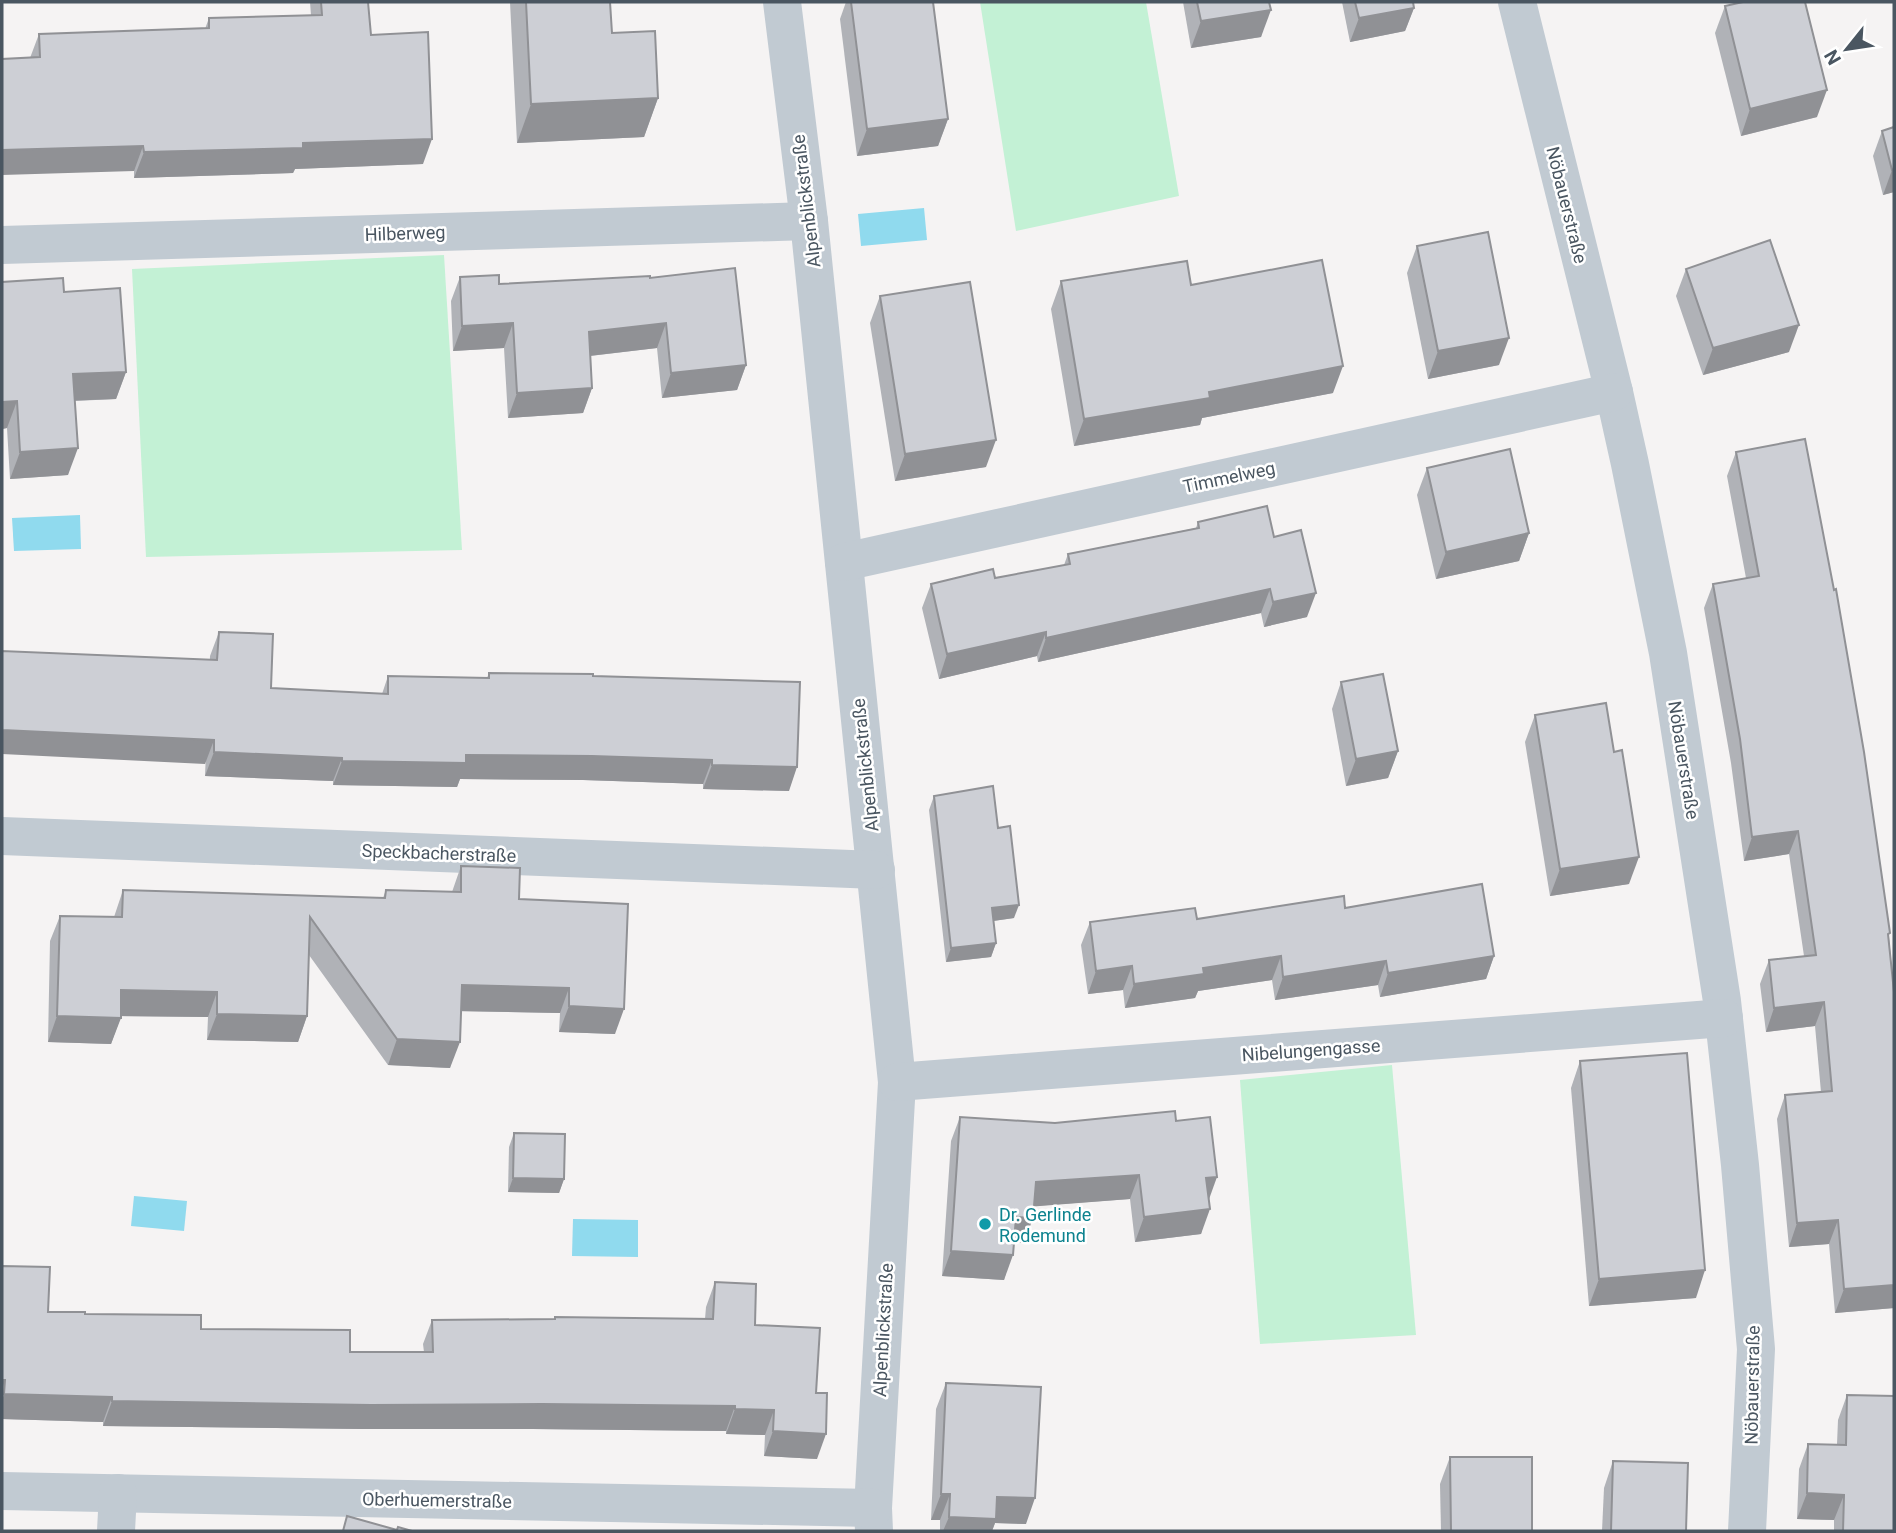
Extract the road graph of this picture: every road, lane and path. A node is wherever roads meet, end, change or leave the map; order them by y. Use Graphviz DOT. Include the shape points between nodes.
graph roads {
  1 [pos="782,2"];
  2 [pos="1517,2"];
  3 [pos="809,221"];
  4 [pos="2,245"];
  5 [pos="1615,392"];
  6 [pos="844,562"];
  7 [pos="2,836"];
  8 [pos="876,870"];
  9 [pos="1724,1018"];
  10 [pos="897,1082"];
  11 [pos="2,1491"];
  12 [pos="118,1493"];
  13 [pos="873,1519"];
  14 [pos="116,1531"];
  15 [pos="1747,1531"];
  1 -- 3 [label="street, Alpenblickstraße"];
  2 -- 5 [label="street, Nöbauerstraße"];
  3 -- 4 [label="street, Hilberweg"];
  3 -- 6 [label="street, Alpenblickstraße"];
  5 -- 6 [label="street, Timmelweg"];
  5 -- 9 [label="street, Nöbauerstraße" via="1668,653"];
  6 -- 8 [label="street, Alpenblickstraße"];
  7 -- 8 [label="street, Speckbacherstraße"];
  8 -- 10 [label="street, Alpenblickstraße"];
  9 -- 10 [label="street, Nibelungengasse"];
  9 -- 15 [label="street, Nöbauerstraße" via="1756,1349"];
  10 -- 13 [label="street, Alpenblickstraße"];
  11 -- 12 [label="street, Oberhuemerstraße"];
  12 -- 13 [label="street, Oberhuemerstraße"];
  12 -- 14 [label="street"];
}
